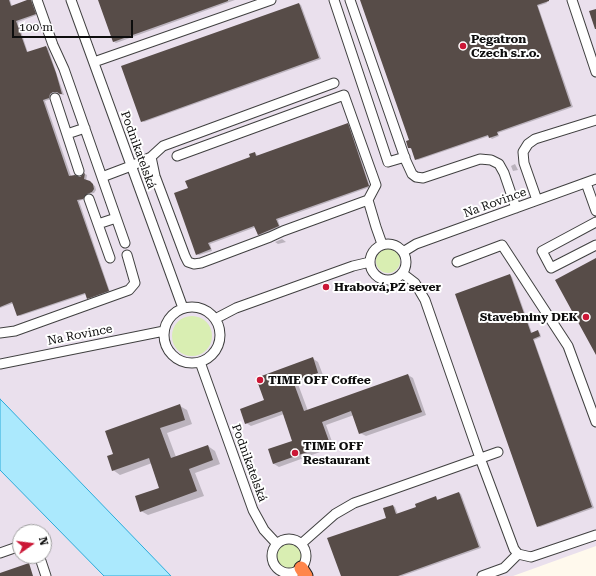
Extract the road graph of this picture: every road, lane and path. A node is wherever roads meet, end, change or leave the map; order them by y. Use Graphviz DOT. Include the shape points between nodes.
graph roads {
  1 [pos="37,0"];
  2 [pos="71,0"];
  3 [pos="271,0"];
  4 [pos="334,0"];
  5 [pos="350,0"];
  6 [pos="572,0"];
  7 [pos="94,62"];
  8 [pos="596,72"];
  9 [pos="334,83"];
  10 [pos="55,98"];
  11 [pos="596,120"];
  12 [pos="85,128"];
  13 [pos="67,134"];
  14 [pos="177,156"];
  15 [pos="151,157"];
  16 [pos="405,157"];
  17 [pos="131,166"];
  18 [pos="79,171"];
  19 [pos="102,177"];
  20 [pos="596,179"];
  21 [pos="586,183"];
  22 [pos="89,199"];
  23 [pos="368,200"];
  24 [pos="537,200"];
  25 [pos="516,208"];
  26 [pos="596,211"];
  27 [pos="116,218"];
  28 [pos="596,222"];
  29 [pos="98,224"];
  30 [pos="125,243"];
  31 [pos="382,244"];
  32 [pos="596,245"];
  33 [pos="403,252"];
  34 [pos="126,255"];
  35 [pos="110,258"];
  36 [pos="370,262"];
  37 [pos="457,262"];
  38 [pos="402,273"];
  39 [pos="183,308"];
  40 [pos="215,319"];
  41 [pos="164,330"];
  42 [pos="0,333"];
  43 [pos="200,362"];
  44 [pos="0,364"];
  45 [pos="596,422"];
  46 [pos="498,452"];
  47 [pos="480,458"];
  48 [pos="596,535"];
  49 [pos="277,544"];
  50 [pos="301,544"];
  51 [pos="12,549"];
  52 [pos="0,553"];
  53 [pos="518,554"];
  54 [pos="42,564"];
  55 [pos="303,572"];
  56 [pos="278,573"];
  57 [pos="46,576"];
  58 [pos="482,576"];
  1 -- 12 [label="street"];
  2 -- 7 [label="street, Podnikatelská"];
  3 -- 7 [label="street"];
  4 -- 16 [label="street" via="388,162"];
  5 -- 16 [label="street"];
  6 -- 8 [label="street"];
  7 -- 17 [label="street, Podnikatelská"];
  9 -- 15 [label="street" via="163,146"];
  10 -- 13 [label="street"];
  11 -- 24 [label="street" via="535,139 528,144 524,152 524,163"];
  12 -- 13 [label="street"];
  12 -- 19 [label="street"];
  13 -- 18 [label="street"];
  14 -- 23 [label="street" via="344,95 376,185"];
  15 -- 17 [label="street"];
  15 -- 23 [label="street" via="155,176 185,256 188,262 194,264"];
  16 -- 25 [label="street" via="412,174 423,178 480,158 491,160 504,172"];
  17 -- 19 [label="street"];
  17 -- 39 [label="street, Podnikatelská"];
  19 -- 27 [label="street"];
  20 -- 21 [label="street, Na Rovince"];
  21 -- 24 [label="street, Na Rovince"];
  21 -- 26 [label="street"];
  22 -- 29 [label="street"];
  23 -- 31 [label="street"];
  24 -- 25 [label="street, Na Rovince"];
  25 -- 33 [label="street, Na Rovince" via="416,244"];
  27 -- 29 [label="street"];
  27 -- 30 [label="street"];
  28 -- 32 [label="street" via="542,251 551,268"];
  29 -- 35 [label="street"];
  31 -- 33 [label="street" via="394,244"];
  31 -- 36 [label="street" via="373,251"];
  33 -- 38 [label="street" via="406,262"];
  34 -- 42 [label="street" via="135,283 129,290 14,331"];
  36 -- 38 [label="street" via="374,273 383,279 394,279"];
  36 -- 40 [label="street" via="244,305"];
  37 -- 45 [label="street" via="502,245 568,346"];
  38 -- 47 [label="street" via="415,284 425,300"];
  39 -- 40 [label="street" via="200,308"];
  39 -- 41 [label="street" via="170,317"];
  40 -- 43 [label="street" via="219,332 218,345 211,355"];
  41 -- 43 [label="street" via="166,346 170,353 188,363"];
  41 -- 44 [label="street, Na Rovince"];
  43 -- 49 [label="street, Podnikatelská" via="253,510 264,530"];
  46 -- 47 [label="street"];
  47 -- 50 [label="street" via="354,503 335,514"];
  47 -- 53 [label="street" via="511,543"];
  48 -- 53 [label="street" via="536,556"];
  49 -- 50 [label="street" via="292,539"];
  49 -- 56 [label="street" via="272,558"];
  50 -- 55 [label="street" via="305,559"];
  51 -- 52 [label="street"];
  53 -- 58 [label="street" via="504,568"];
  54 -- 57 [label="street"];
  55 -- 56 [label="street"];
}
